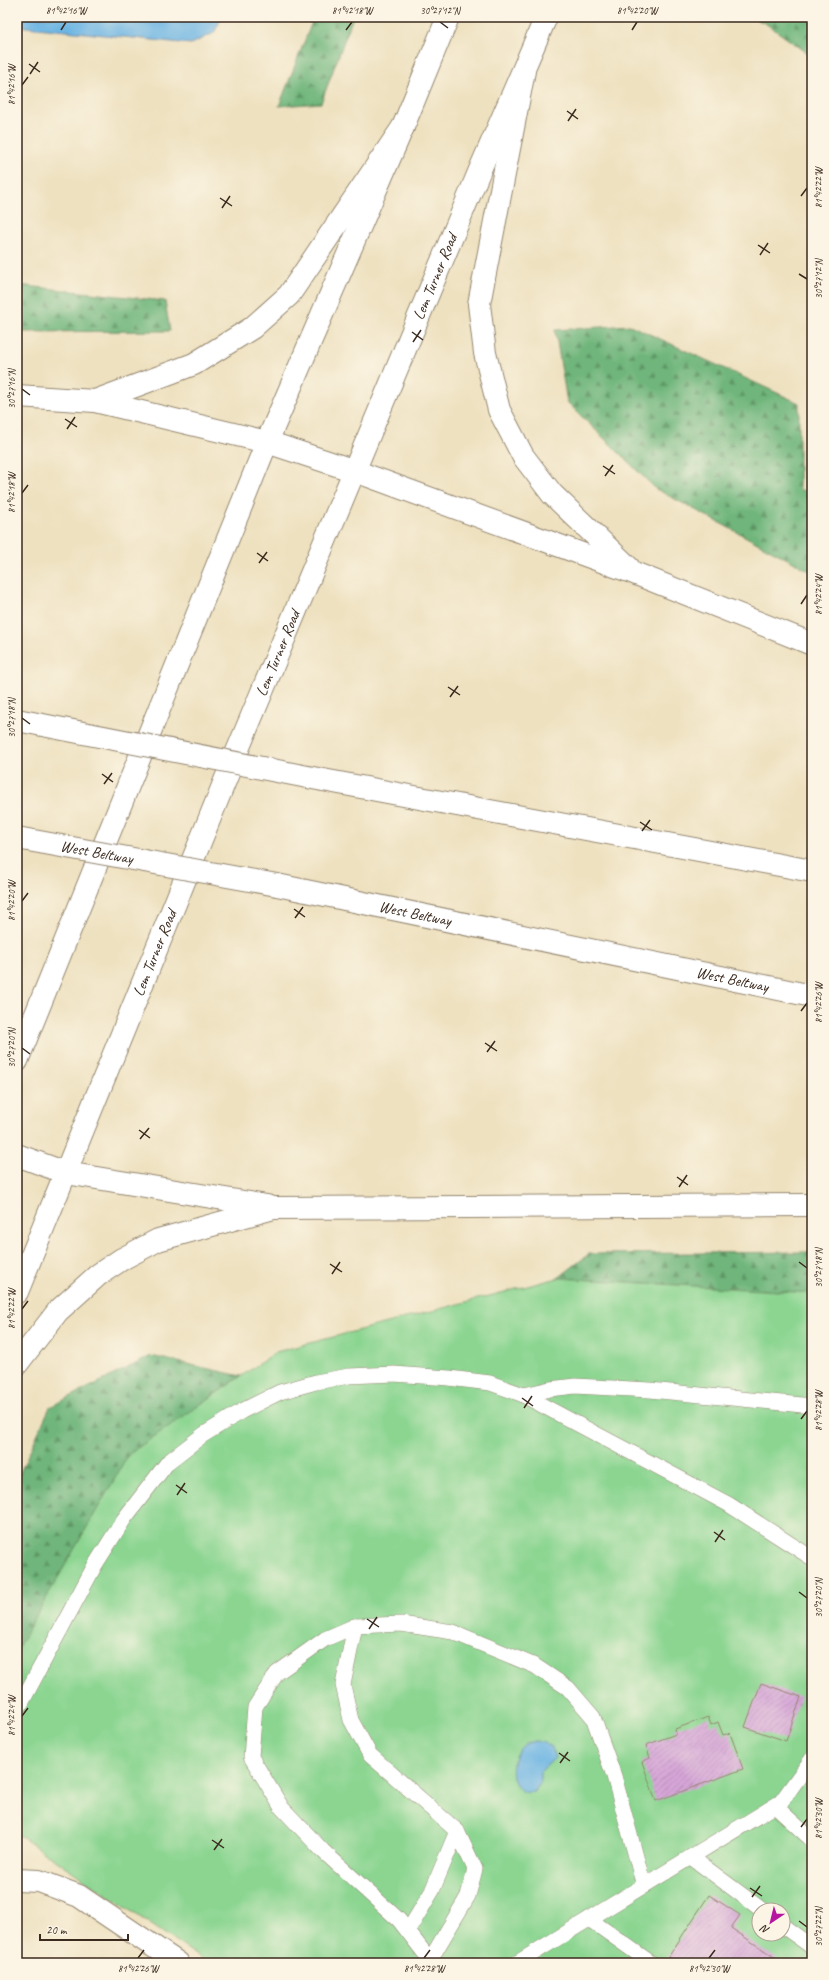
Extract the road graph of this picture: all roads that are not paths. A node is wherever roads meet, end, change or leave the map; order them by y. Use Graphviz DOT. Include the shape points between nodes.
graph roads {
  1 [pos="448,17"];
  2 [pos="546,17"];
  3 [pos="524,71"];
  4 [pos="403,127"];
  5 [pos="17,396"];
  6 [pos="94,401"];
  7 [pos="267,442"];
  8 [pos="355,471"];
  9 [pos="634,573"];
  10 [pos="812,644"];
  11 [pos="17,720"];
  12 [pos="17,838"];
  13 [pos="812,871"];
  14 [pos="812,996"];
  15 [pos="17,1061"];
  16 [pos="17,1155"];
  17 [pos="66,1173"];
  18 [pos="812,1206"];
  19 [pos="274,1208"];
  20 [pos="17,1292"];
  21 [pos="17,1364"];
  22 [pos="524,1395"];
  23 [pos="812,1406"];
  24 [pos="812,1558"];
  25 [pos="355,1626"];
  26 [pos="17,1711"];
  27 [pos="812,1759"];
  28 [pos="775,1806"];
  29 [pos="457,1831"];
  30 [pos="812,1840"];
  31 [pos="691,1857"];
  32 [pos="17,1880"];
  33 [pos="644,1886"];
  34 [pos="752,1902"];
  35 [pos="589,1919"];
  36 [pos="408,1932"];
  37 [pos="791,1932"];
  38 [pos="812,1947"];
  39 [pos="432,1962"];
  40 [pos="178,1963"];
  41 [pos="518,1963"];
  42 [pos="651,1963"];
  1 -- 4 [label="main road"];
  2 -- 3 [label="main road, Lem Turner Road"];
  3 -- 8 [label="main road, Lem Turner Road" via="482,165"];
  3 -- 9 [label="main road" via="478,304 485,353 499,410 523,456 552,494"];
  4 -- 6 [label="main road" via="290,295 252,328 194,364"];
  4 -- 7 [label="main road"];
  5 -- 6 [label="main road"];
  6 -- 7 [label="main road"];
  7 -- 8 [label="main road"];
  7 -- 15 [label="main road"];
  8 -- 9 [label="main road"];
  8 -- 17 [label="main road, Lem Turner Road" via="231,766"];
  9 -- 10 [label="main road"];
  11 -- 13 [label="main road, bridge"];
  12 -- 14 [label="main road, West Beltway, bridge" via="277,885"];
  16 -- 17 [label="main road"];
  17 -- 19 [label="main road"];
  17 -- 20 [label="main road, Lem Turner Road"];
  18 -- 19 [label="main road"];
  19 -- 21 [label="main road" via="158,1240 122,1259 98,1275 58,1310"];
  22 -- 23 [label="lane" via="574,1386 650,1390"];
  22 -- 24 [label="lane" via="728,1504"];
  22 -- 26 [label="lane" via="490,1383 449,1378 394,1374 349,1376 280,1392 203,1435 168,1462 124,1519 96,1565"];
  25 -- 29 [label="lane" via="343,1685 351,1720 370,1756"];
  25 -- 33 [label="lane" via="401,1624 453,1632 535,1666 568,1688 593,1717 614,1776"];
  25 -- 36 [label="lane" via="325,1639 277,1673 255,1707 251,1757 282,1808 323,1851 399,1920"];
  27 -- 28 [label="lane" via="781,1802"];
  28 -- 30 [label="lane"];
  28 -- 31 [label="lane"];
  29 -- 36 [label="lane" via="432,1891"];
  29 -- 39 [label="lane" via="475,1869 468,1896"];
  31 -- 33 [label="lane"];
  31 -- 34 [label="lane"];
  32 -- 40 [label="main road" via="39,1880 78,1896"];
  33 -- 35 [label="lane"];
  35 -- 41 [label="lane"];
  35 -- 42 [label="lane"];
  36 -- 39 [label="lane"];
  37 -- 38 [label="lane"];
}
